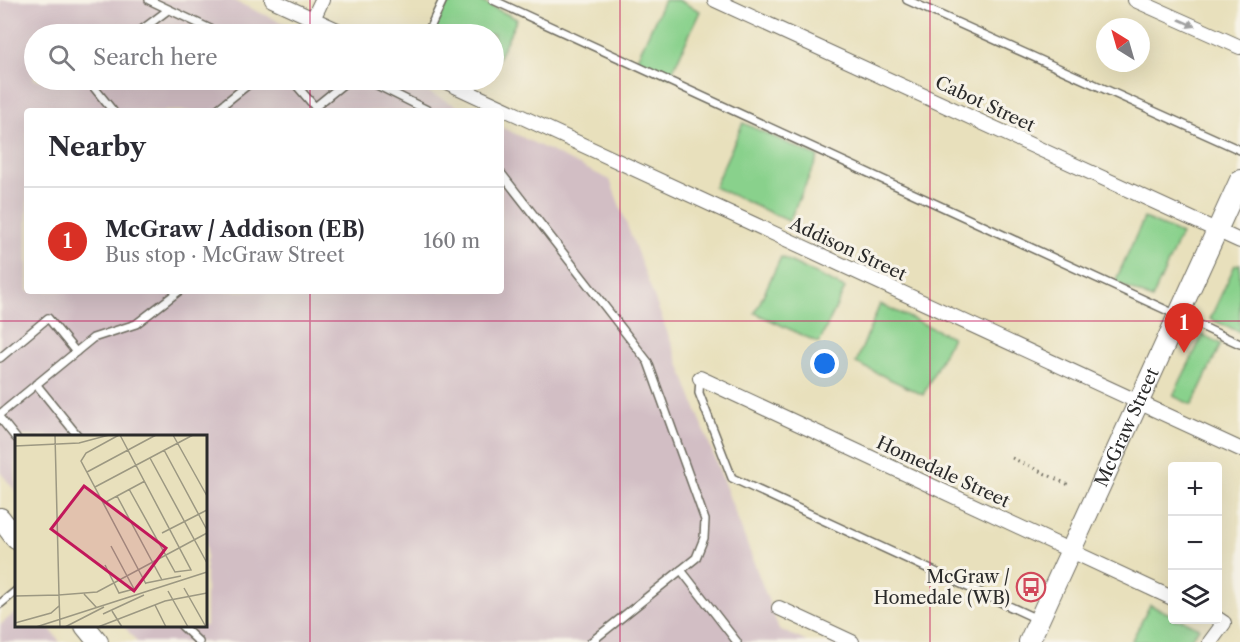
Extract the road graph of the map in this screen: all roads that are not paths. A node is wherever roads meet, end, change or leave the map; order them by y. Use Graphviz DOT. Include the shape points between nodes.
graph roads {
  1 [pos="149,0"];
  2 [pos="272,0"];
  3 [pos="322,0"];
  4 [pos="443,0"];
  5 [pos="493,0"];
  6 [pos="715,0"];
  7 [pos="907,0"];
  8 [pos="1135,0"];
  9 [pos="168,10"];
  10 [pos="313,19"];
  11 [pos="149,24"];
  12 [pos="199,24"];
  13 [pos="324,24"];
  14 [pos="432,24"];
  15 [pos="1240,47"];
  16 [pos="96,90"];
  17 [pos="241,90"];
  18 [pos="300,90"];
  19 [pos="337,90"];
  20 [pos="387,90"];
  21 [pos="464,90"];
  22 [pos="111,108"];
  23 [pos="219,108"];
  24 [pos="315,108"];
  25 [pos="317,108"];
  26 [pos="423,108"];
  27 [pos="502,108"];
  28 [pos="504,109"];
  29 [pos="1240,150"];
  30 [pos="504,177"];
  31 [pos="1240,180"];
  32 [pos="1217,231"];
  33 [pos="1240,241"];
  34 [pos="175,294"];
  35 [pos="1178,315"];
  36 [pos="1240,344"];
  37 [pos="76,352"];
  38 [pos="0,358"];
  39 [pos="700,378"];
  40 [pos="36,384"];
  41 [pos="1138,403"];
  42 [pos="0,416"];
  43 [pos="77,435"];
  44 [pos="15,437"];
  45 [pos="1240,449"];
  46 [pos="0,518"];
  47 [pos="15,538"];
  48 [pos="1071,551"];
  49 [pos="681,570"];
  50 [pos="15,592"];
  51 [pos="1168,596"];
  52 [pos="0,604"];
  53 [pos="779,608"];
  54 [pos="1039,620"];
  55 [pos="1219,624"];
  56 [pos="86,627"];
  57 [pos="183,627"];
  58 [pos="98,642"];
  59 [pos="199,642"];
  60 [pos="591,642"];
  61 [pos="737,642"];
  62 [pos="852,642"];
  63 [pos="1029,642"];
  64 [pos="1210,642"];
  1 -- 9 [label="lane"];
  2 -- 10 [label="street"];
  3 -- 10 [label="street"];
  4 -- 14 [label="lane"];
  5 -- 35 [label="lane"];
  6 -- 32 [label="street, Cabot Street"];
  7 -- 29 [label="lane"];
  8 -- 15 [label="street, one-way"];
  9 -- 11 [label="lane"];
  9 -- 12 [label="lane"];
  10 -- 13 [label="street"];
  16 -- 22 [label="lane"];
  17 -- 23 [label="lane"];
  18 -- 24 [label="lane"];
  19 -- 25 [label="lane"];
  20 -- 26 [label="lane"];
  21 -- 27 [label="street, Addison Street"];
  28 -- 41 [label="street, Addison Street"];
  30 -- 49 [label="lane" via="648,362 705,520 704,538 696,558"];
  31 -- 32 [label="street, McGraw Street"];
  32 -- 33 [label="street, Cabot Street"];
  32 -- 35 [label="street, McGraw Street"];
  34 -- 37 [label="lane" via="136,324 93,338"];
  35 -- 36 [label="lane"];
  35 -- 41 [label="street, McGraw Street"];
  37 -- 38 [label="lane" via="48,318"];
  37 -- 40 [label="lane"];
  39 -- 48 [label="street, Homedale Street"];
  39 -- 54 [label="lane" via="699,393 732,478"];
  40 -- 42 [label="lane"];
  40 -- 43 [label="lane"];
  41 -- 45 [label="street, Addison Street"];
  41 -- 48 [label="street, McGraw Street"];
  42 -- 44 [label="lane"];
  46 -- 47 [label="street"];
  48 -- 51 [label="street, Homedale Street"];
  48 -- 54 [label="street, McGraw Street"];
  49 -- 60 [label="lane"];
  49 -- 61 [label="lane"];
  50 -- 52 [label="lane"];
  53 -- 62 [label="street"];
  54 -- 63 [label="street, McGraw Street"];
  55 -- 64 [label="street"];
  56 -- 58 [label="street"];
  57 -- 59 [label="lane"];
}
